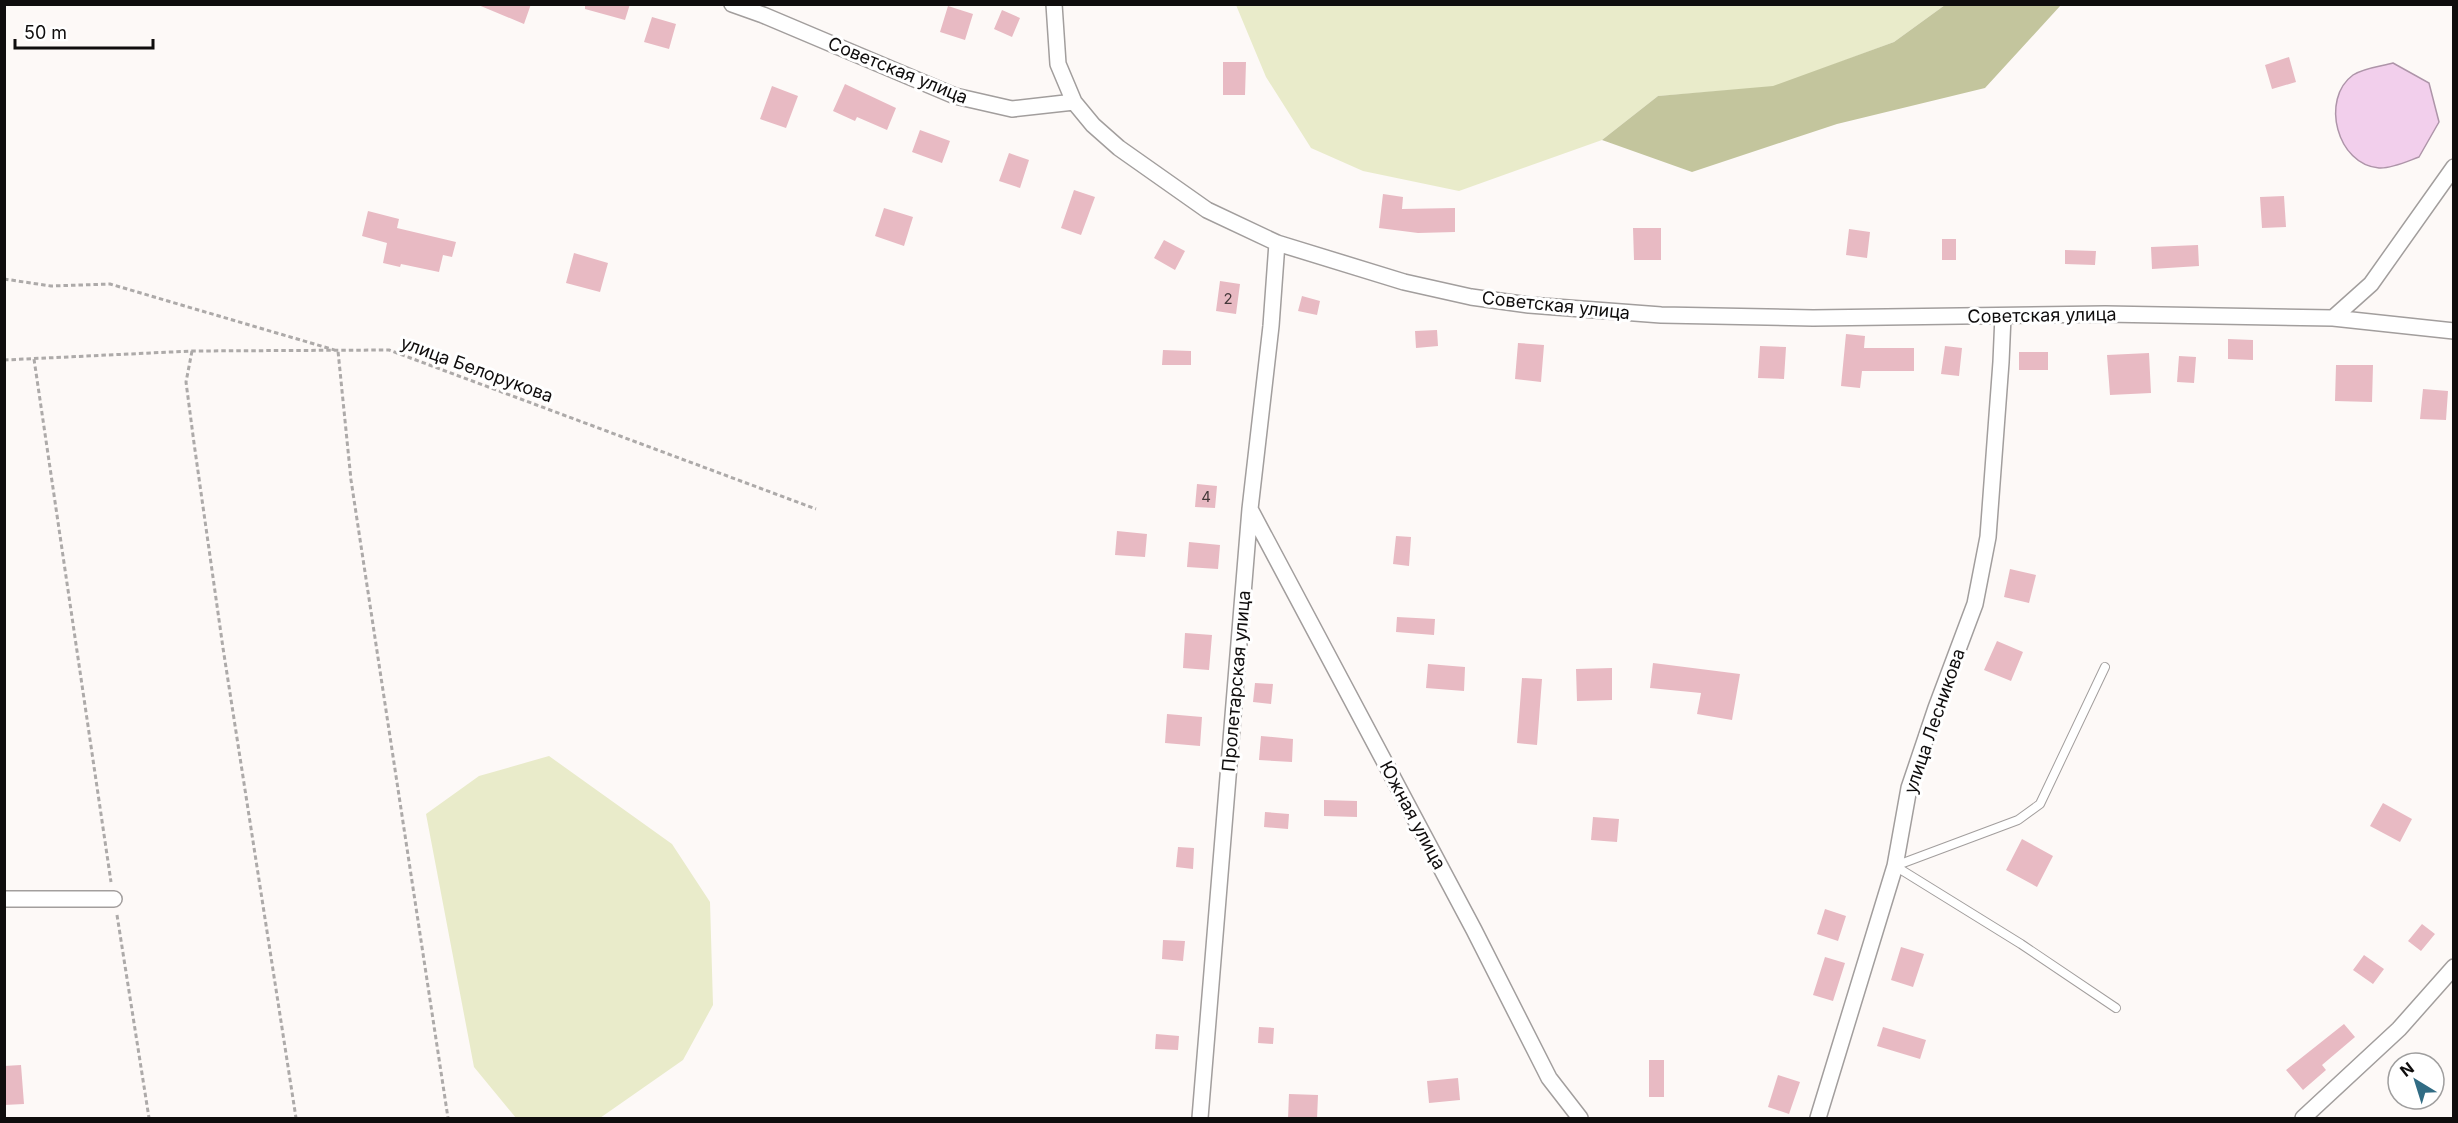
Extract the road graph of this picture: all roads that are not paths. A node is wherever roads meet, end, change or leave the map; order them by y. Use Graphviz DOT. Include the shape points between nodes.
graph roads {
  1 [pos="732,4"];
  2 [pos="1054,4"];
  3 [pos="1074,102"];
  4 [pos="2454,167"];
  5 [pos="1277,243"];
  6 [pos="2003,316"];
  7 [pos="2333,318"];
  8 [pos="2454,331"];
  9 [pos="1250,509"];
  10 [pos="2105,667"];
  11 [pos="1895,866"];
  12 [pos="4,899"];
  13 [pos="114,899"];
  14 [pos="2454,967"];
  15 [pos="2116,1008"];
  16 [pos="1200,1119"];
  17 [pos="1580,1119"];
  18 [pos="1818,1119"];
  19 [pos="2303,1119"];
  1 -- 3 [label="street, Советская улица" via="955,96 1012,109"];
  2 -- 3 [label="street" via="1058,64"];
  3 -- 5 [label="street, Советская улица" via="1119,148 1207,210"];
  4 -- 7 [label="street" via="2371,284"];
  5 -- 6 [label="street, Советская улица" via="1404,282 1471,297 1528,304 1661,315"];
  5 -- 9 [label="street, Пролетарская улица"];
  6 -- 7 [label="street, Советская улица"];
  6 -- 11 [label="street, улица Лесникова" via="1988,537 1980,582 1909,788"];
  7 -- 8 [label="street, Советская улица"];
  9 -- 16 [label="street, Пролетарская улица"];
  9 -- 17 [label="street, Южная улица" via="1549,1078"];
  10 -- 11 [label="lane" via="2040,804 2018,820"];
  11 -- 15 [label="lane"];
  11 -- 18 [label="street, улица Лесникова"];
  12 -- 13 [label="street"];
  14 -- 19 [label="street" via="2399,1029"];
}
